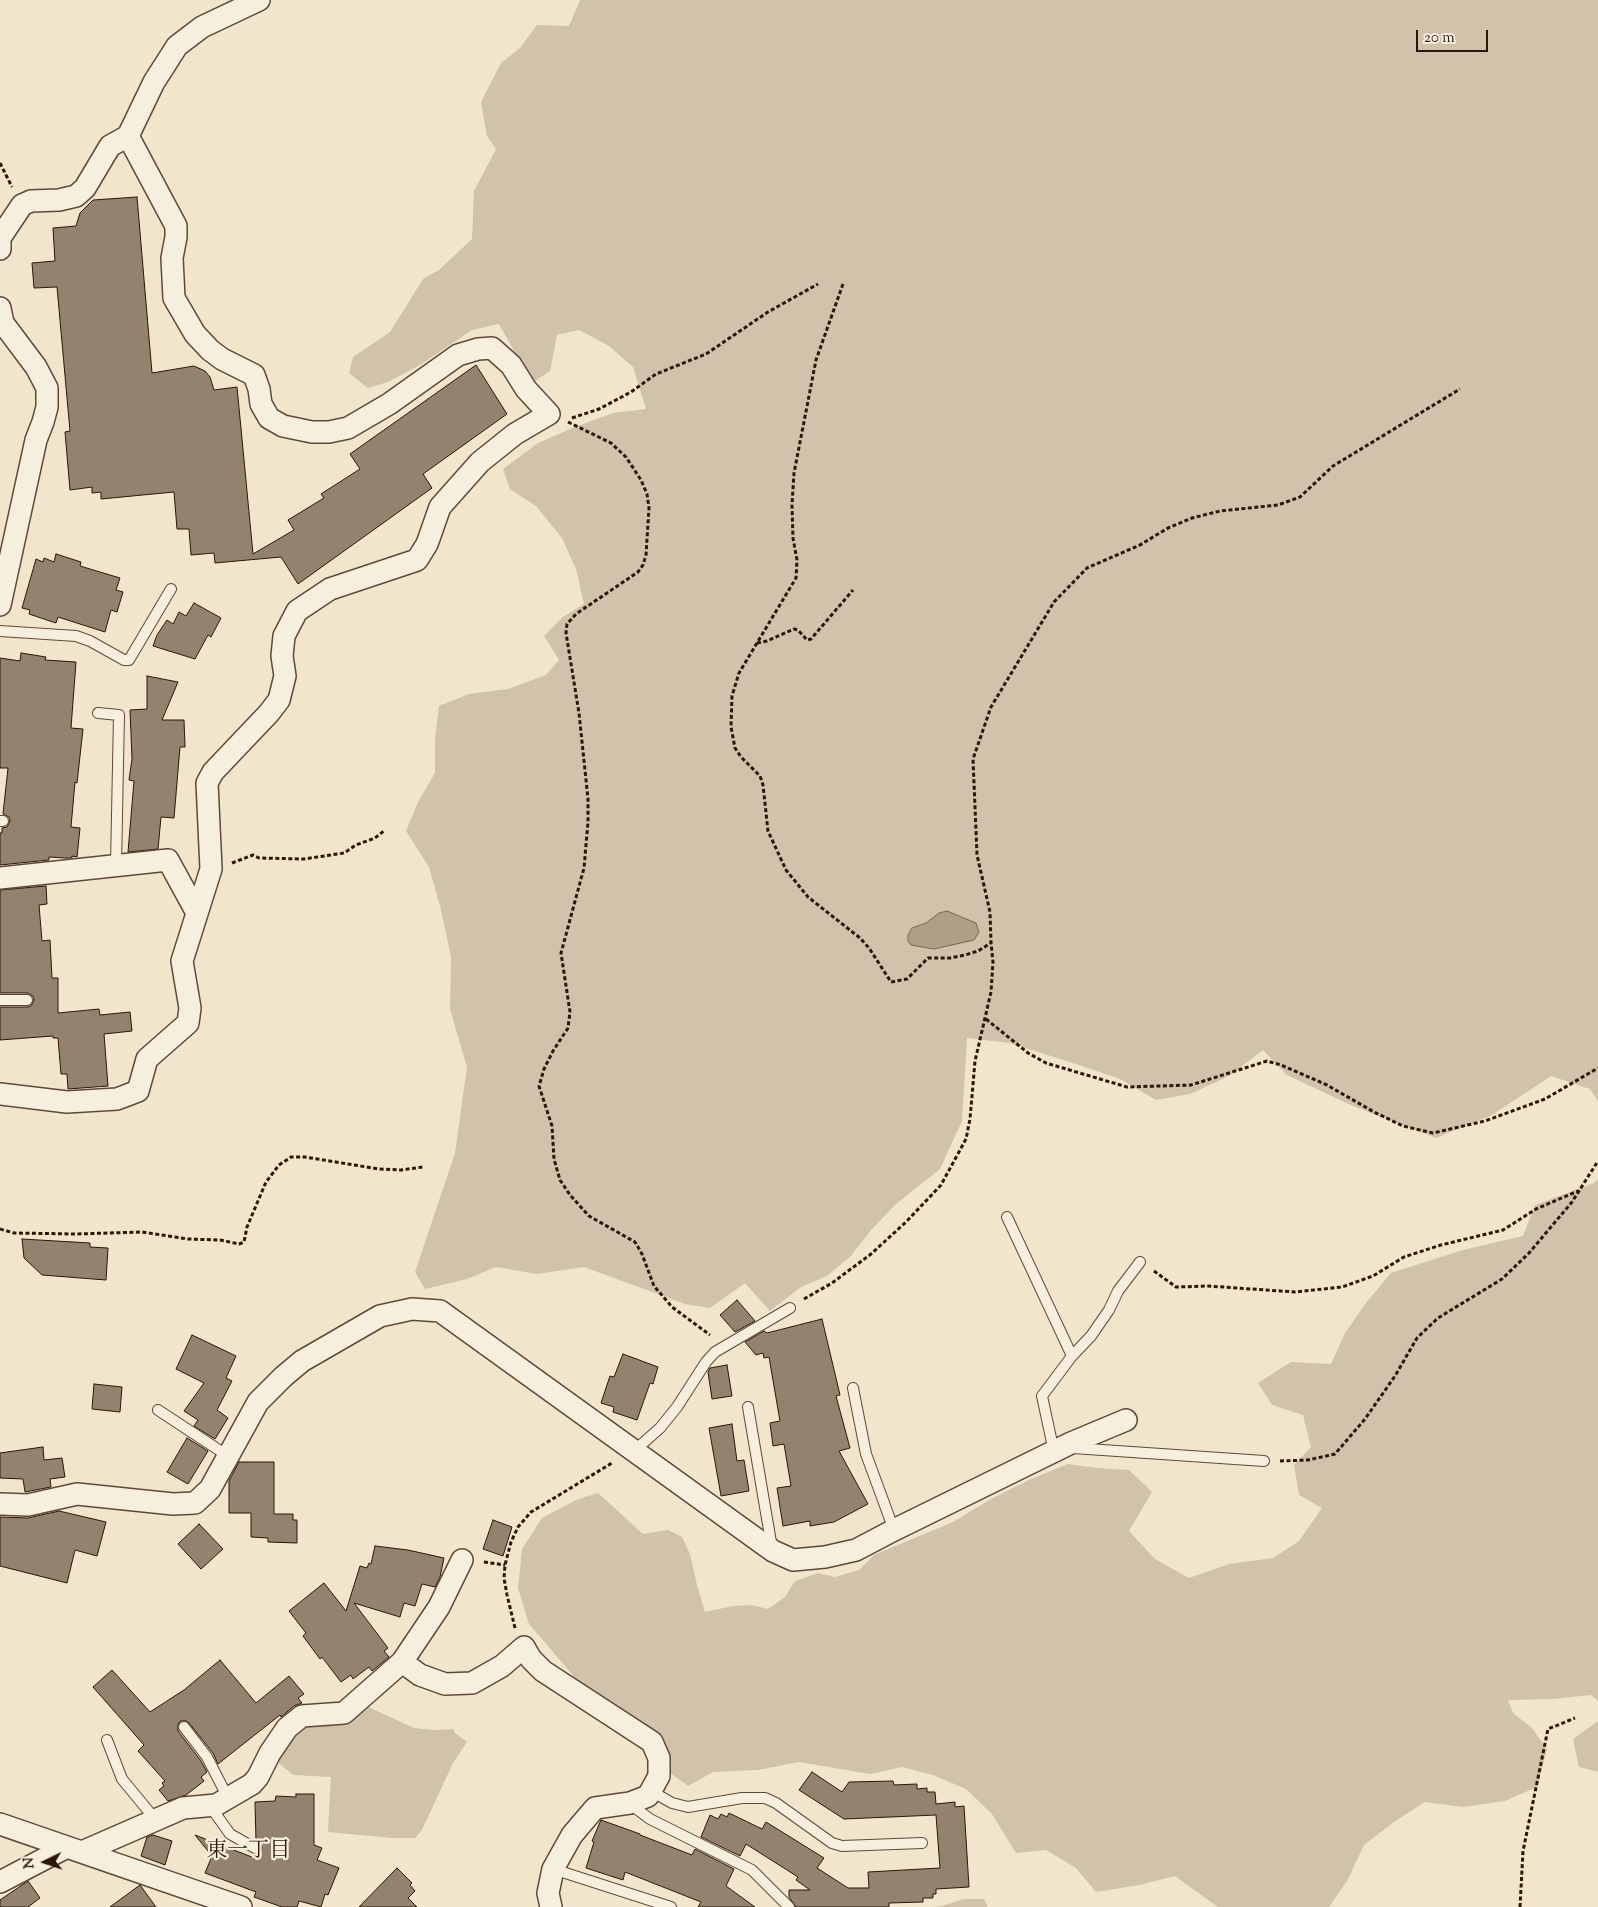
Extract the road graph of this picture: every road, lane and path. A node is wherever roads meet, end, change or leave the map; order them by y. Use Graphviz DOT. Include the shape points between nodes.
graph roads {
  1 [pos="259,0"];
  2 [pos="128,136"];
  3 [pos="0,237"];
  4 [pos="0,249"];
  5 [pos="818,284"];
  6 [pos="843,284"];
  7 [pos="0,308"];
  8 [pos="1460,389"];
  9 [pos="6,551"];
  10 [pos="171,590"];
  11 [pos="853,590"];
  12 [pos="0,605"];
  13 [pos="0,631"];
  14 [pos="757,643"];
  15 [pos="98,713"];
  16 [pos="385,830"];
  17 [pos="116,865"];
  18 [pos="211,869"];
  19 [pos="0,878"];
  20 [pos="197,913"];
  21 [pos="991,943"];
  22 [pos="0,1000"];
  23 [pos="27,1000"];
  24 [pos="986,1019"];
  25 [pos="1598,1068"];
  26 [pos="0,1094"];
  27 [pos="1598,1161"];
  28 [pos="423,1167"];
  29 [pos="1579,1190"];
  30 [pos="1008,1217"];
  31 [pos="0,1229"];
  32 [pos="1140,1262"];
  33 [pos="790,1308"];
  34 [pos="719,1348"];
  35 [pos="1072,1356"];
  36 [pos="853,1388"];
  37 [pos="748,1407"];
  38 [pos="158,1410"];
  39 [pos="1126,1420"];
  40 [pos="634,1450"];
  41 [pos="1059,1450"];
  42 [pos="228,1456"];
  43 [pos="1264,1461"];
  44 [pos="0,1504"];
  45 [pos="894,1530"];
  46 [pos="773,1551"];
  47 [pos="462,1560"];
  48 [pos="524,1647"];
  49 [pos="402,1662"];
  50 [pos="1574,1718"];
  51 [pos="184,1727"];
  52 [pos="107,1740"];
  53 [pos="651,1791"];
  54 [pos="219,1802"];
  55 [pos="630,1803"];
  56 [pos="155,1819"];
  57 [pos="0,1824"];
  58 [pos="922,1843"];
  59 [pos="255,1848"];
  60 [pos="74,1849"];
  61 [pos="553,1869"];
  62 [pos="0,1882"];
  63 [pos="241,1907"];
  64 [pos="551,1907"];
  65 [pos="671,1907"];
  66 [pos="789,1907"];
  67 [pos="1520,1907"];
  1 -- 2 [label="street" via="202,27 177,46 154,82"];
  2 -- 3 [label="street" via="110,146 85,188 76,196 22,205"];
  2 -- 18 [label="street" via="176,226 172,258 174,298 195,334 210,350 222,360 254,375 261,404 269,418 283,426 312,432 348,428 389,404 458,355 492,348 511,365 526,389 549,414 515,434 480,462 440,507 427,544 417,560 330,589 297,611 284,636 285,676 279,700 213,772 207,783"];
  3 -- 4 [label="street"];
  5 -- 34 [label="path" via="768,312 706,354 656,374 599,410 566,420 611,444 626,456 641,480 649,508 646,555 638,572 576,614 567,624 588,798 588,822 584,868 561,953 570,1012 568,1028 547,1063 539,1086 552,1126 554,1159 560,1180 570,1195 589,1216 635,1242 654,1286 672,1307 714,1338"];
  6 -- 14 [label="path" via="816,360 794,473 792,505 796,578"];
  7 -- 9 [label="street" via="3,323 36,367 47,388 45,414"];
  8 -- 21 [label="path" via="1334,466 1300,497 1278,505 1220,511 1168,528 1140,546 1087,568 1054,602 991,707 973,759 977,855 990,912"];
  9 -- 12 [label="street"];
  10 -- 13 [label="lane" via="129,660 76,636"];
  11 -- 14 [label="path" via="811,639 807,640 794,629"];
  14 -- 21 [label="path" via="734,688 731,727 741,757 760,776 768,832 797,885 864,943 891,982 907,978 928,958 950,958 978,952"];
  15 -- 17 [label="lane" via="119,715"];
  16 -- 18 [label="path" via="344,854 304,859 252,855"];
  17 -- 19 [label="street"];
  17 -- 20 [label="street" via="168,860"];
  18 -- 20 [label="street"];
  20 -- 26 [label="street" via="182,961 190,1008 188,1024 147,1059 138,1091 117,1099 67,1102"];
  21 -- 24 [label="path" via="993,962"];
  22 -- 23 [label="lane"];
  24 -- 25 [label="path" via="1022,1049 1046,1063 1127,1088 1190,1085 1267,1061 1327,1085 1403,1126 1433,1133 1485,1121 1545,1099"];
  24 -- 33 [label="path" via="975,1061 966,1139 941,1184 924,1205 872,1254"];
  27 -- 29 [label="path"];
  28 -- 31 [label="path" via="401,1170 291,1157 266,1182 244,1242 238,1244 142,1232 14,1233"];
  29 -- 32 [label="path" via="1536,1209 1503,1230 1404,1257 1373,1276 1342,1286 1295,1292 1176,1287"];
  29 -- 43 [label="path" via="1529,1253 1502,1279 1438,1318 1418,1338 1365,1419 1335,1454 1308,1460"];
  30 -- 35 [label="lane"];
  32 -- 35 [label="lane" via="1091,1336"];
  33 -- 34 [label="lane"];
  34 -- 40 [label="lane" via="660,1428"];
  35 -- 41 [label="lane" via="1042,1396"];
  36 -- 45 [label="lane" via="866,1454"];
  37 -- 46 [label="lane"];
  38 -- 42 [label="lane"];
  39 -- 41 [label="street"];
  40 -- 42 [label="street" via="440,1311 412,1309 380,1316 302,1361 258,1402"];
  40 -- 46 [label="street"];
  40 -- 48 [label="path" via="531,1512 518,1527 509,1550 504,1578 516,1632"];
  41 -- 43 [label="lane"];
  41 -- 45 [label="street"];
  42 -- 44 [label="street" via="210,1489 195,1503 174,1504 78,1494 28,1505"];
  45 -- 46 [label="street" via="856,1550 825,1558 793,1560"];
  47 -- 49 [label="street" via="439,1607"];
  48 -- 49 [label="street" via="502,1666 472,1683 445,1684 420,1675"];
  48 -- 53 [label="street" via="543,1671 652,1742 660,1758 659,1776"];
  49 -- 54 [label="street" via="344,1713 302,1716 287,1728 252,1784"];
  50 -- 67 [label="path" via="1548,1729 1523,1851"];
  51 -- 54 [label="lane" via="207,1757"];
  52 -- 56 [label="lane" via="122,1779"];
  53 -- 55 [label="street" via="648,1796"];
  53 -- 58 [label="lane" via="672,1803 688,1807 742,1798 765,1798 832,1844 842,1846"];
  54 -- 56 [label="street" via="183,1808"];
  54 -- 59 [label="lane" via="230,1834"];
  55 -- 61 [label="street" via="595,1808 572,1835"];
  55 -- 66 [label="lane" via="650,1819 752,1870"];
  56 -- 60 [label="street"];
  57 -- 60 [label="street"];
  60 -- 62 [label="street"];
  60 -- 63 [label="street"];
  61 -- 64 [label="street" via="548,1893"];
  61 -- 65 [label="lane"];
}
